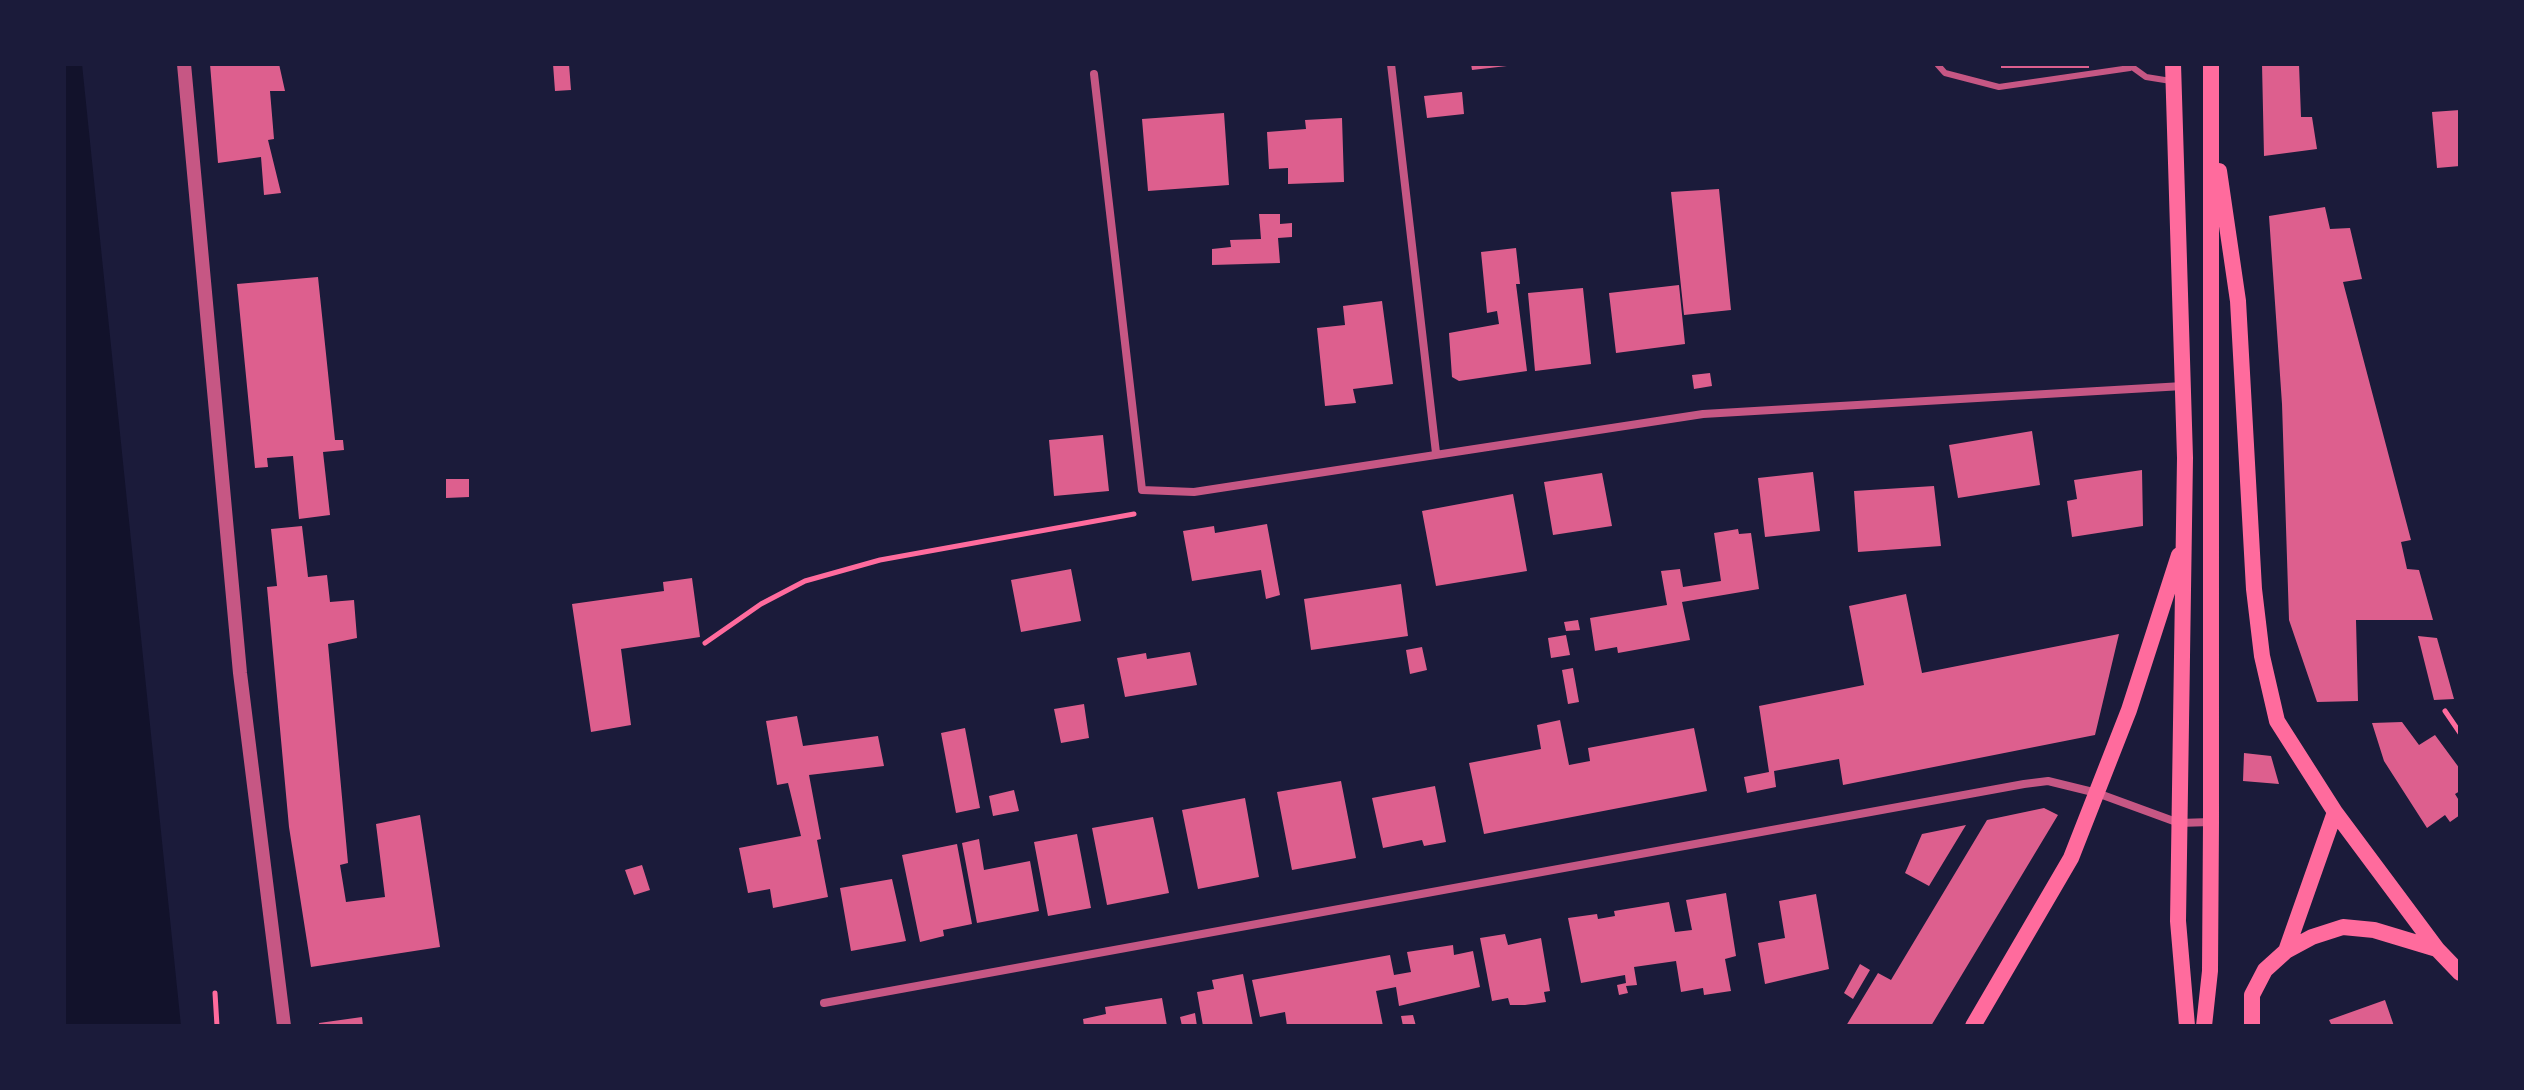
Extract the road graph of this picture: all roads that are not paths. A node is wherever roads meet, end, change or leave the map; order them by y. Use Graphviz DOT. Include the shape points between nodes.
graph roads {
  1 [pos="184,64"];
  2 [pos="1391,64"];
  3 [pos="1937,64"];
  4 [pos="2211,64"];
  5 [pos="2129,66"];
  6 [pos="2173,72"];
  7 [pos="1094,74"];
  8 [pos="2211,115"];
  9 [pos="2184,386"];
  10 [pos="1436,453"];
  11 [pos="2184,542"];
  12 [pos="2097,793"];
  13 [pos="2335,812"];
  14 [pos="2211,822"];
  15 [pos="2179,823"];
  16 [pos="2437,949"];
  17 [pos="2286,951"];
  18 [pos="2460,973"];
  19 [pos="824,1003"];
  20 [pos="284,1026"];
  21 [pos="1973,1026"];
  22 [pos="2187,1026"];
  23 [pos="2204,1026"];
  24 [pos="2252,1026"];
  1 -- 20 [label="street" via="240,673"];
  2 -- 10 [label="street"];
  3 -- 5 [label="lane" via="1945,73 1999,87"];
  4 -- 8 [label="main road"];
  5 -- 6 [label="lane" via="2146,77"];
  6 -- 9 [label="main road"];
  7 -- 10 [label="street" via="1142,490 1194,492"];
  8 -- 13 [label="main road" via="2238,301 2262,656 2277,721"];
  8 -- 14 [label="main road"];
  9 -- 10 [label="street" via="1703,414"];
  9 -- 11 [label="main road"];
  11 -- 12 [label="main road"];
  11 -- 15 [label="main road"];
  12 -- 15 [label="street"];
  12 -- 19 [label="street" via="2048,781 2024,784"];
  12 -- 21 [label="main road" via="2071,858"];
  13 -- 16 [label="main road"];
  13 -- 17 [label="main road"];
  14 -- 15 [label="street"];
  14 -- 23 [label="main road" via="2210,971"];
  15 -- 22 [label="main road" via="2178,921"];
  16 -- 17 [label="main road" via="2374,930 2343,927"];
  16 -- 18 [label="main road"];
  17 -- 24 [label="main road" via="2265,970 2252,995"];
}
